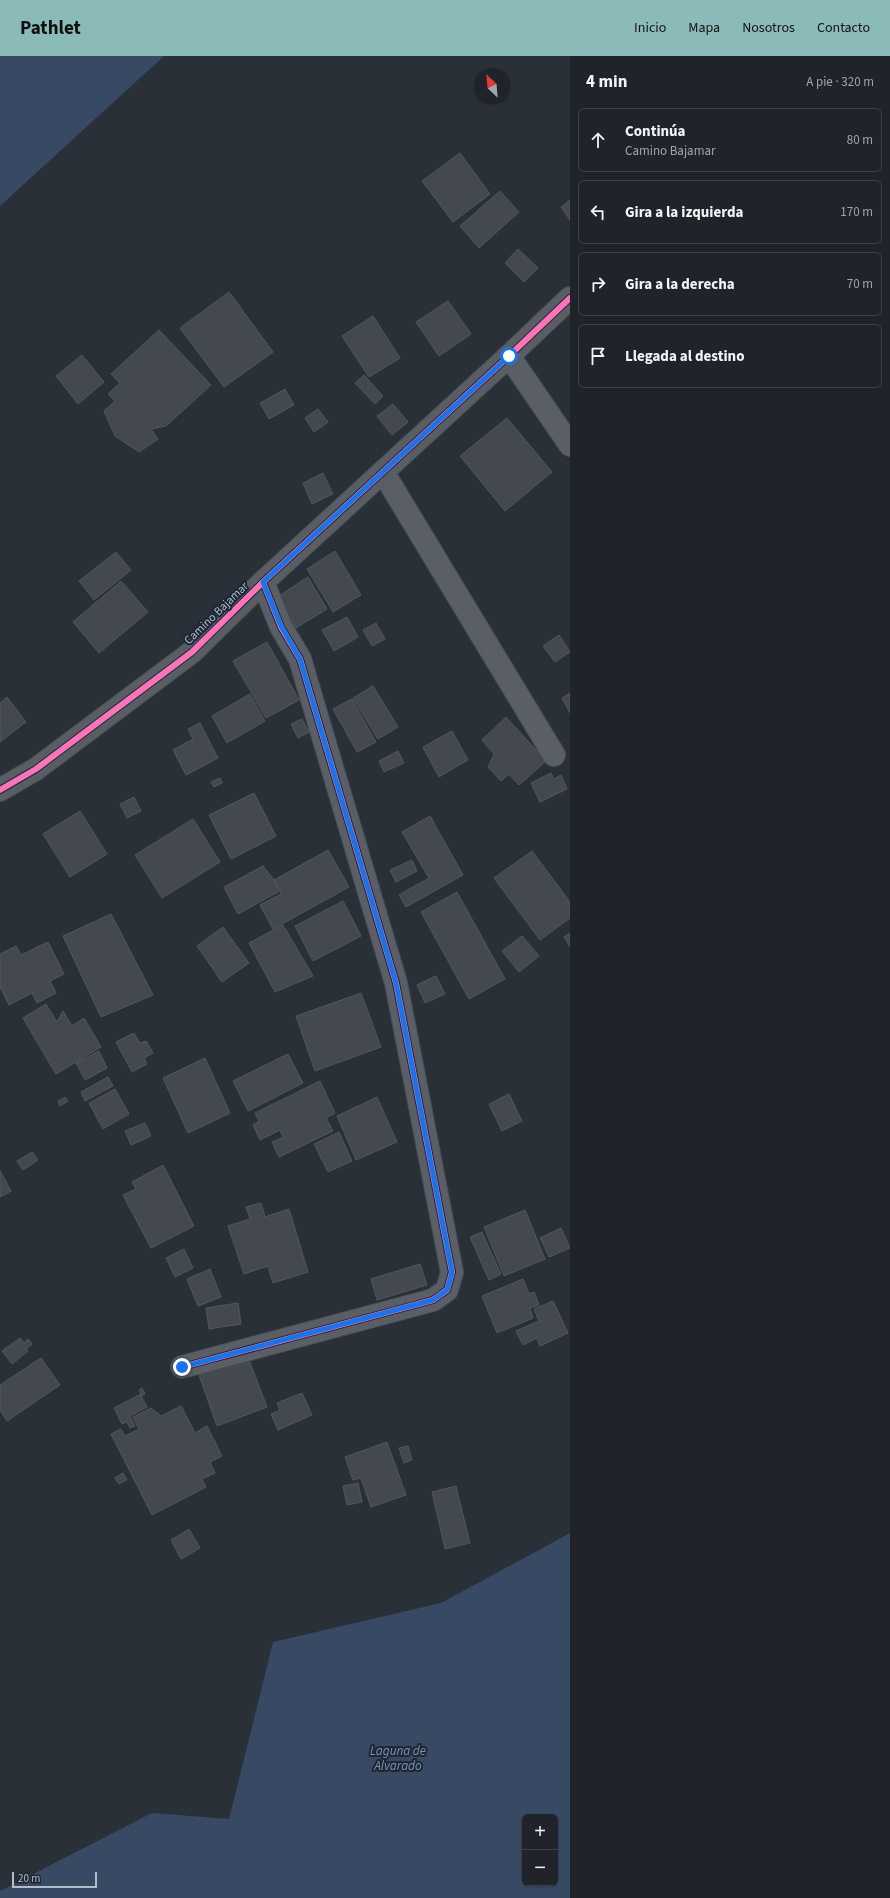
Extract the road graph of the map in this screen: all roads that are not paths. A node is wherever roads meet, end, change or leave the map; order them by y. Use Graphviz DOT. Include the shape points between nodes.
graph roads {
  1 [pos="570,298"];
  2 [pos="509,356"];
  3 [pos="570,445"];
  4 [pos="382,472"];
  5 [pos="263,582"];
  6 [pos="554,755"];
  7 [pos="0,790"];
  8 [pos="182,1367"];
  1 -- 2 [label="street, Camino Bajamar"];
  2 -- 3 [label="street"];
  2 -- 4 [label="street, Camino Bajamar"];
  4 -- 5 [label="street, Camino Bajamar"];
  4 -- 6 [label="street"];
  5 -- 7 [label="street, Camino Bajamar" via="192,652 36,769"];
  5 -- 8 [label="street" via="281,626 300,659 396,983 452,1272 447,1290 433,1300"];
}
